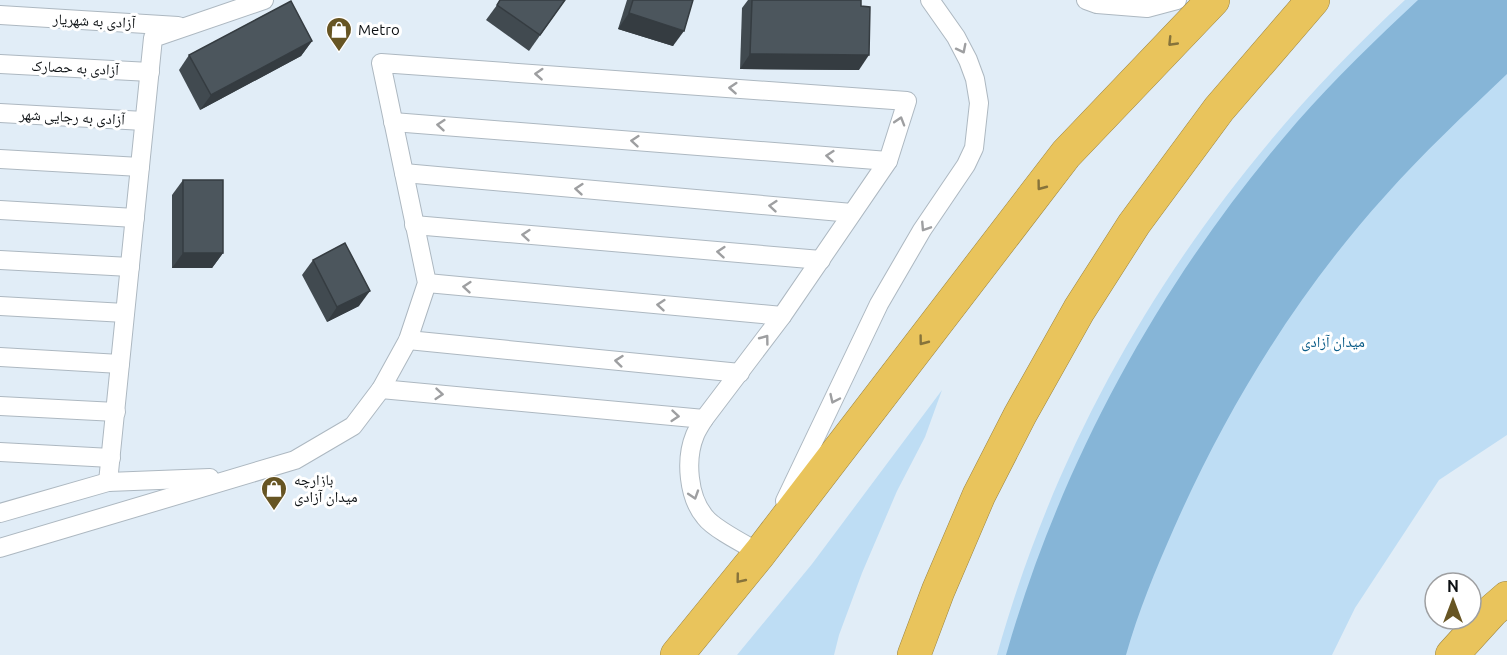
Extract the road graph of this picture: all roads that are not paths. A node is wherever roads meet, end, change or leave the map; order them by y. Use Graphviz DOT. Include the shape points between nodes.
graph roads {
  1 [pos="264,0"];
  2 [pos="930,0"];
  3 [pos="1086,0"];
  4 [pos="1177,0"];
  5 [pos="1213,0"];
  6 [pos="1313,0"];
  7 [pos="0,15"];
  8 [pos="187,26"];
  9 [pos="0,64"];
  10 [pos="150,72"];
  11 [pos="0,113"];
  12 [pos="144,121"];
  13 [pos="393,122"];
  14 [pos="0,159"];
  15 [pos="888,161"];
  16 [pos="140,167"];
  17 [pos="404,173"];
  18 [pos="0,210"];
  19 [pos="852,213"];
  20 [pos="135,218"];
  21 [pos="414,225"];
  22 [pos="0,260"];
  23 [pos="821,260"];
  24 [pos="130,267"];
  25 [pos="427,283"];
  26 [pos="0,306"];
  27 [pos="125,313"];
  28 [pos="782,316"];
  29 [pos="408,340"];
  30 [pos="0,357"];
  31 [pos="120,364"];
  32 [pos="740,373"];
  33 [pos="381,388"];
  34 [pos="0,406"];
  35 [pos="116,412"];
  36 [pos="704,419"];
  37 [pos="0,452"];
  38 [pos="111,458"];
  39 [pos="236,477"];
  40 [pos="108,482"];
  41 [pos="0,502"];
  42 [pos="32,504"];
  43 [pos="0,513"];
  44 [pos="0,548"];
  45 [pos="760,553"];
  46 [pos="1507,598"];
  47 [pos="677,655"];
  48 [pos="914,655"];
  49 [pos="1452,655"];
  1 -- 8 [label="lane"];
  2 -- 45 [label="lane, one-way" via="956,37 975,79 979,103 974,148 879,304"];
  3 -- 4 [label="lane" via="1147,8"];
  5 -- 45 [label="highway, one-way" via="1066,154"];
  6 -- 48 [label="highway" via="1219,109 1134,224 1079,310 979,495"];
  7 -- 8 [label="lane, آزادی به شهریار"];
  8 -- 10 [label="lane" via="153,38"];
  9 -- 10 [label="lane, آزادی به حصارک"];
  10 -- 12 [label="lane"];
  11 -- 12 [label="lane, آزادی به رجایی شهر"];
  12 -- 16 [label="lane"];
  15 -- 13 [label="lane, one-way"];
  15 -- 13 [label="lane, one-way" via="907,101 381,63"];
  13 -- 17 [label="lane"];
  14 -- 16 [label="lane"];
  15 -- 19 [label="lane"];
  16 -- 20 [label="lane"];
  19 -- 17 [label="lane, one-way"];
  17 -- 21 [label="lane"];
  18 -- 20 [label="lane"];
  19 -- 23 [label="lane"];
  20 -- 24 [label="lane"];
  23 -- 21 [label="lane, one-way"];
  21 -- 25 [label="lane"];
  22 -- 24 [label="lane"];
  23 -- 28 [label="lane"];
  24 -- 27 [label="lane"];
  28 -- 25 [label="lane, one-way"];
  25 -- 29 [label="lane"];
  26 -- 27 [label="lane"];
  27 -- 31 [label="lane"];
  32 -- 28 [label="lane, one-way"];
  32 -- 29 [label="lane, one-way"];
  29 -- 33 [label="lane"];
  30 -- 31 [label="lane"];
  31 -- 35 [label="lane"];
  32 -- 36 [label="lane"];
  33 -- 36 [label="lane, one-way"];
  33 -- 39 [label="lane" via="353,426 295,460"];
  34 -- 35 [label="lane"];
  35 -- 38 [label="lane"];
  36 -- 45 [label="lane, one-way" via="695,436 690,471 699,508 706,519"];
  37 -- 38 [label="lane"];
  38 -- 40 [label="lane"];
  39 -- 40 [label="lane"];
  39 -- 44 [label="lane"];
  40 -- 42 [label="lane"];
  41 -- 42 [label="lane"];
  42 -- 43 [label="lane"];
  45 -- 47 [label="highway, one-way"];
  46 -- 49 [label="highway"];
}
